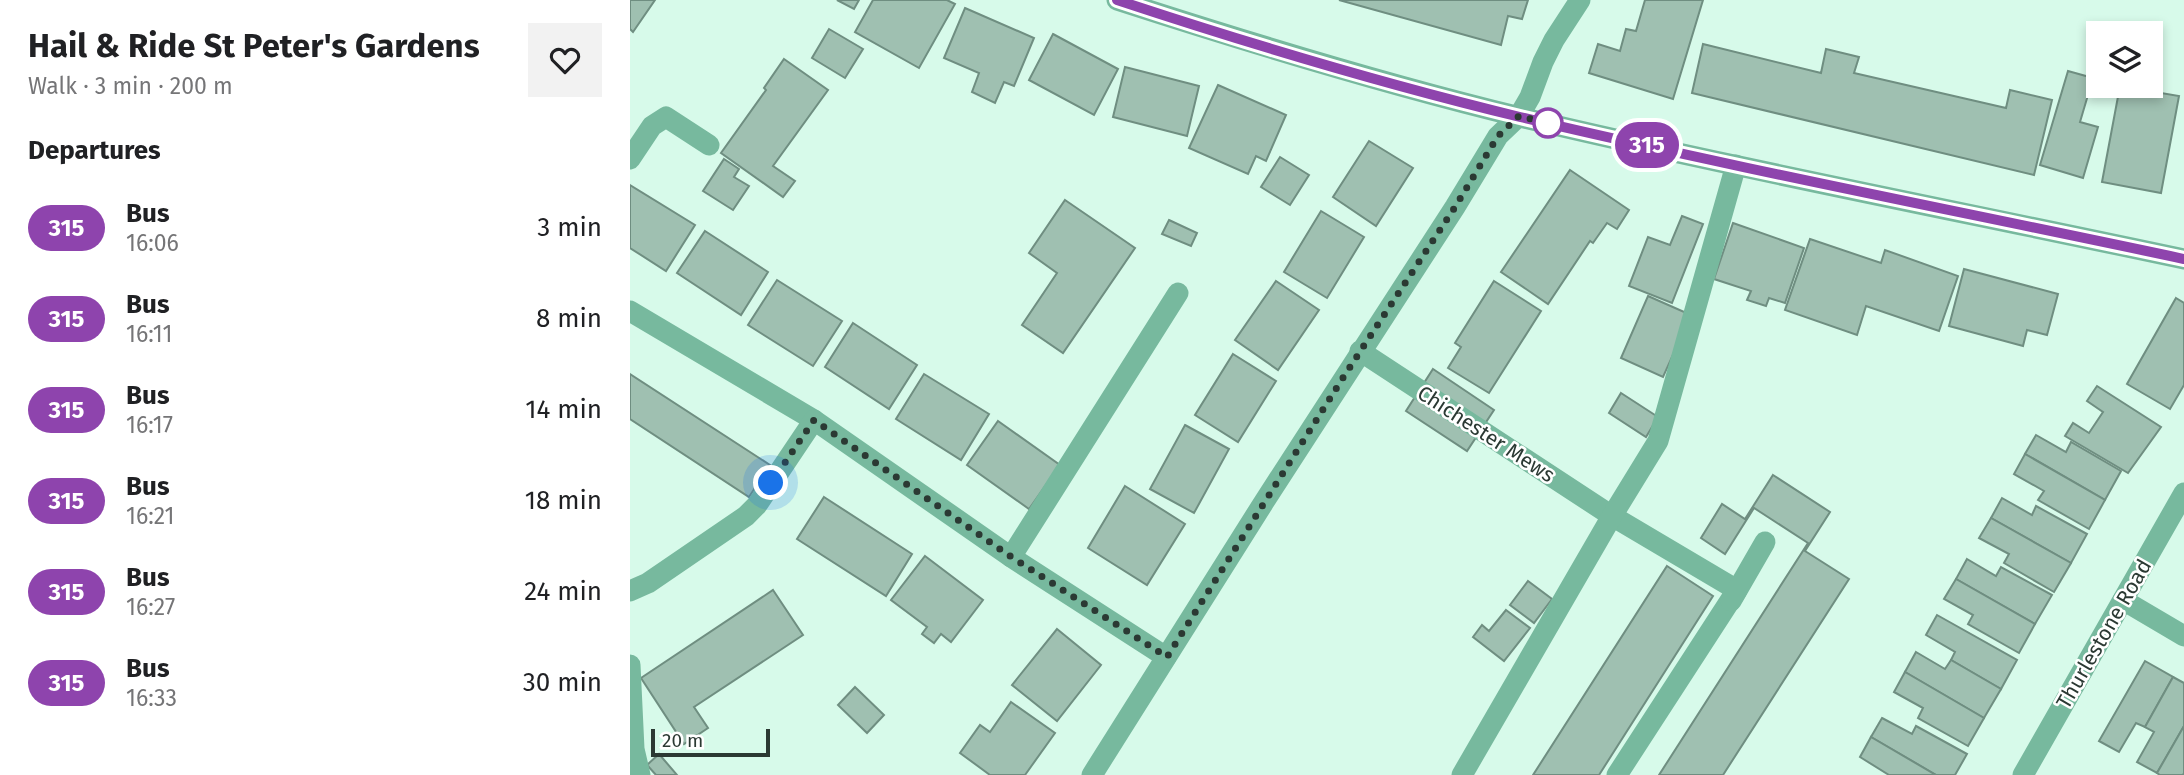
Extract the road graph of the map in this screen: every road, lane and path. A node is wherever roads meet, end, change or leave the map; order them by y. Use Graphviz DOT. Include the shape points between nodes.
graph roads {
  1 [pos="1117,0"];
  2 [pos="1580,0"];
  3 [pos="1163,7"];
  4 [pos="1519,116"];
  5 [pos="709,145"];
  6 [pos="630,159"];
  7 [pos="1736,165"];
  8 [pos="2184,259"];
  9 [pos="1178,293"];
  10 [pos="630,311"];
  11 [pos="1360,351"];
  12 [pos="814,420"];
  13 [pos="2184,493"];
  14 [pos="1612,516"];
  15 [pos="1765,542"];
  16 [pos="1010,556"];
  17 [pos="1737,590"];
  18 [pos="630,591"];
  19 [pos="2123,600"];
  20 [pos="2184,636"];
  21 [pos="1167,657"];
  22 [pos="630,665"];
  23 [pos="640,775"];
  24 [pos="1092,775"];
  25 [pos="1462,775"];
  26 [pos="1617,775"];
  27 [pos="1629,775"];
  28 [pos="2023,775"];
  1 -- 3 [label="street"];
  2 -- 4 [label="street" via="1554,40"];
  3 -- 4 [label="street" via="1332,67"];
  4 -- 7 [label="street"];
  4 -- 11 [label="street" via="1498,136"];
  5 -- 6 [label="street" via="666,117 652,126"];
  7 -- 8 [label="street"];
  7 -- 14 [label="street" via="1658,441"];
  9 -- 16 [label="street"];
  10 -- 12 [label="street"];
  11 -- 14 [label="street, Chichester Mews"];
  11 -- 21 [label="street"];
  12 -- 16 [label="street"];
  12 -- 18 [label="street" via="746,516"];
  13 -- 19 [label="street, Thurlestone Road"];
  14 -- 17 [label="street, Chichester Mews"];
  14 -- 25 [label="street"];
  15 -- 17 [label="street"];
  16 -- 21 [label="street"];
  17 -- 26 [label="street"];
  17 -- 27 [label="street"];
  19 -- 20 [label="street"];
  19 -- 28 [label="street, Thurlestone Road"];
  21 -- 24 [label="street"];
  22 -- 23 [label="street" via="634,749"];
}
